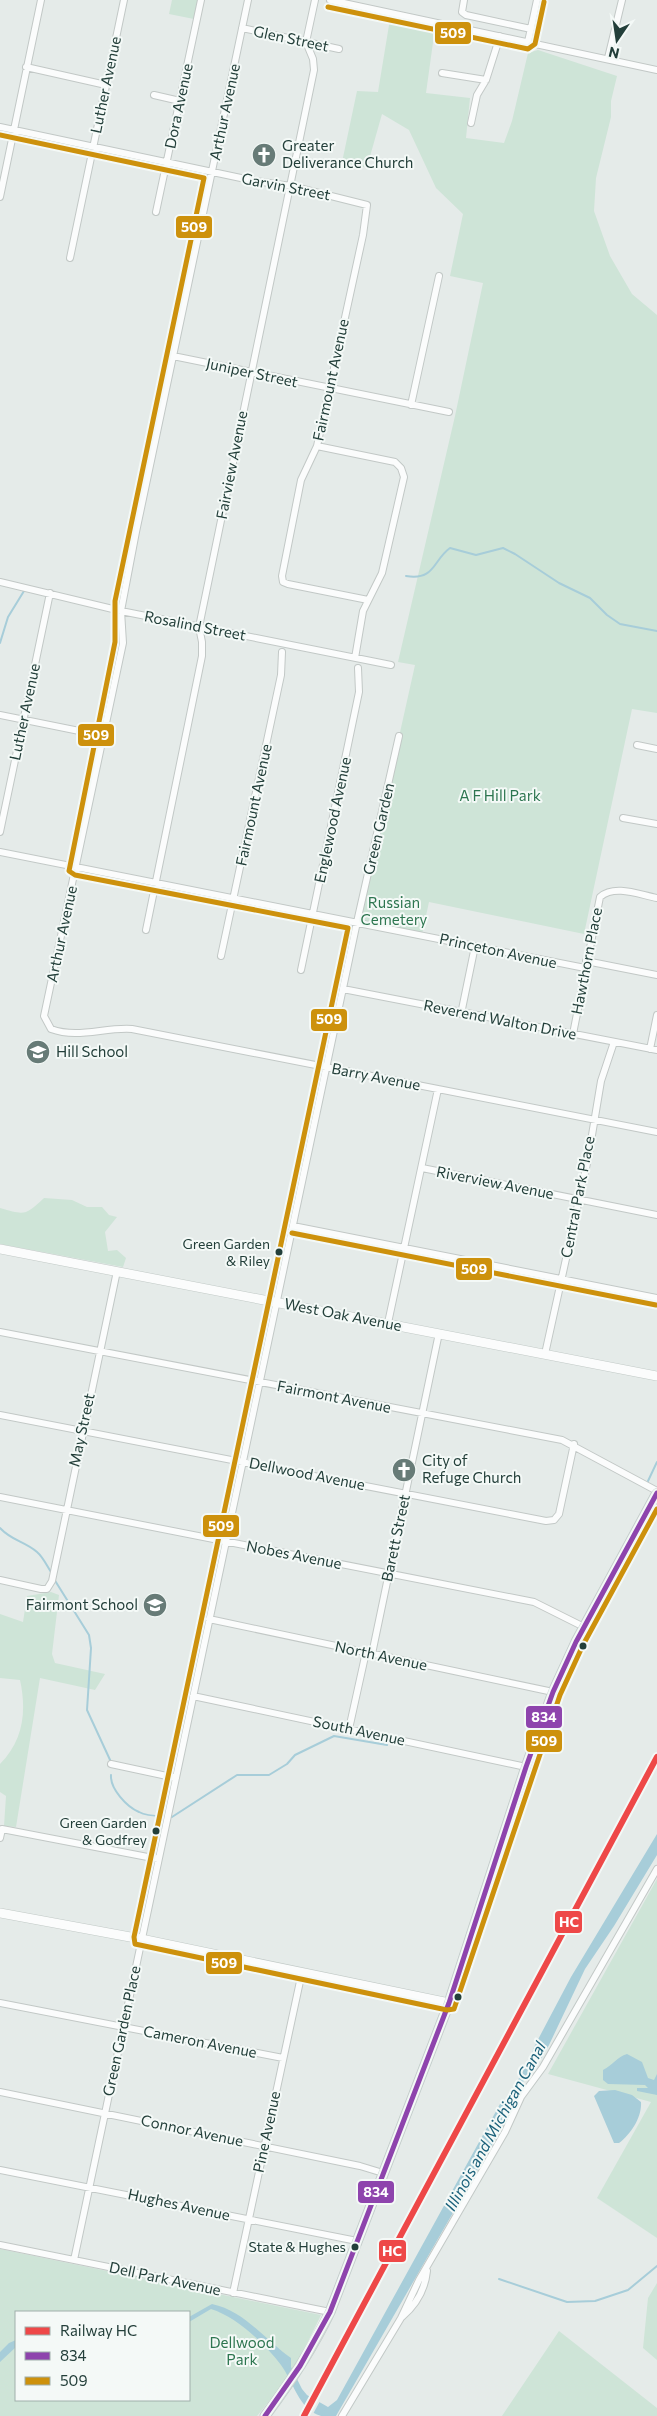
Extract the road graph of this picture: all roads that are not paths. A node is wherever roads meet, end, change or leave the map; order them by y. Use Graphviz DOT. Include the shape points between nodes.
graph roads {
  1 [pos="41,0"];
  2 [pos="124,0"];
  3 [pos="201,0"];
  4 [pos="248,0"];
  5 [pos="315,0"];
  6 [pos="330,0"];
  7 [pos="464,0"];
  8 [pos="537,0"];
  9 [pos="622,0"];
  10 [pos="242,28"];
  11 [pos="531,29"];
  12 [pos="500,36"];
  13 [pos="306,42"];
  14 [pos="528,42"];
  15 [pos="339,49"];
  16 [pos="608,58"];
  17 [pos="26,67"];
  18 [pos="657,70"];
  19 [pos="442,73"];
  20 [pos="486,80"];
  21 [pos="106,85"];
  22 [pos="154,95"];
  23 [pos="180,101"];
  24 [pos="471,123"];
  25 [pos="0,127"];
  26 [pos="14,130"];
  27 [pos="93,147"];
  28 [pos="167,162"];
  29 [pos="212,172"];
  30 [pos="291,186"];
  31 [pos="0,196"];
  32 [pos="367,204"];
  33 [pos="156,212"];
  34 [pos="70,258"];
  35 [pos="440,276"];
  36 [pos="173,356"];
  37 [pos="251,372"];
  38 [pos="329,389"];
  39 [pos="411,405"];
  40 [pos="449,412"];
  41 [pos="317,446"];
  42 [pos="0,582"];
  43 [pos="50,593"];
  44 [pos="368,600"];
  45 [pos="121,611"];
  46 [pos="199,627"];
  47 [pos="282,652"];
  48 [pos="355,658"];
  49 [pos="390,665"];
  50 [pos="358,668"];
  51 [pos="0,715"];
  52 [pos="23,720"];
  53 [pos="104,736"];
  54 [pos="399,736"];
  55 [pos="637,745"];
  56 [pos="657,749"];
  57 [pos="623,818"];
  58 [pos="657,824"];
  59 [pos="0,832"];
  60 [pos="0,852"];
  61 [pos="76,868"];
  62 [pos="155,883"];
  63 [pos="234,898"];
  64 [pos="657,898"];
  65 [pos="314,914"];
  66 [pos="357,922"];
  67 [pos="146,930"];
  68 [pos="475,946"];
  69 [pos="221,956"];
  70 [pos="586,961"];
  71 [pos="585,968"];
  72 [pos="301,970"];
  73 [pos="657,975"];
  74 [pos="343,989"];
  75 [pos="462,1014"];
  76 [pos="657,1015"];
  77 [pos="44,1016"];
  78 [pos="573,1034"];
  79 [pos="614,1042"];
  80 [pos="653,1050"];
  81 [pos="326,1067"];
  82 [pos="438,1089"];
  83 [pos="593,1120"];
  84 [pos="657,1132"];
  85 [pos="422,1168"];
  86 [pos="579,1200"];
  87 [pos="657,1215"];
  88 [pos="293,1226"];
  89 [pos="405,1248"];
  90 [pos="0,1249"];
  91 [pos="117,1272"];
  92 [pos="562,1279"];
  93 [pos="657,1298"];
  94 [pos="277,1302"];
  95 [pos="388,1323"];
  96 [pos="0,1332"];
  97 [pos="439,1333"];
  98 [pos="99,1351"];
  99 [pos="545,1354"];
  100 [pos="657,1376"];
  101 [pos="260,1383"];
  102 [pos="422,1414"];
  103 [pos="0,1415"];
  104 [pos="82,1430"];
  105 [pos="574,1444"];
  106 [pos="243,1462"];
  107 [pos="406,1492"];
  108 [pos="657,1492"];
  109 [pos="0,1497"];
  110 [pos="65,1510"];
  111 [pos="226,1542"];
  112 [pos="389,1574"];
  113 [pos="0,1580"];
  114 [pos="209,1620"];
  115 [pos="584,1627"];
  116 [pos="369,1653"];
  117 [pos="552,1692"];
  118 [pos="193,1696"];
  119 [pos="349,1729"];
  120 [pos="111,1764"];
  121 [pos="526,1766"];
  122 [pos="176,1778"];
  123 [pos="0,1838"];
  124 [pos="158,1859"];
  125 [pos="657,1869"];
  126 [pos="0,1913"];
  127 [pos="141,1939"];
  128 [pos="302,1972"];
  129 [pos="0,2003"];
  130 [pos="449,2003"];
  131 [pos="123,2028"];
  132 [pos="283,2058"];
  133 [pos="0,2092"];
  134 [pos="105,2113"];
  135 [pos="264,2146"];
  136 [pos="0,2170"];
  137 [pos="383,2173"];
  138 [pos="90,2187"];
  139 [pos="249,2220"];
  140 [pos="357,2241"];
  141 [pos="0,2246"];
  142 [pos="74,2260"];
  143 [pos="233,2293"];
  144 [pos="330,2312"];
  145 [pos="265,2416"];
  146 [pos="342,2416"];
  1 -- 17 [label="street"];
  2 -- 21 [label="street, Luther Avenue"];
  3 -- 23 [label="street, Dora Avenue"];
  4 -- 10 [label="street, Arthur Avenue"];
  5 -- 13 [label="street, Fairview Avenue"];
  6 -- 12 [label="street"];
  7 -- 11 [label="street" via="462,12"];
  8 -- 11 [label="street"];
  9 -- 16 [label="street"];
  10 -- 13 [label="street, Glen Street"];
  10 -- 29 [label="street, Arthur Avenue"];
  11 -- 14 [label="street"];
  12 -- 14 [label="street"];
  12 -- 20 [label="street"];
  13 -- 15 [label="street, Glen Street"];
  13 -- 30 [label="street, Fairview Avenue" via="314,70"];
  14 -- 16 [label="street"];
  16 -- 18 [label="street"];
  17 -- 21 [label="street"];
  17 -- 26 [label="street"];
  19 -- 20 [label="street"];
  20 -- 24 [label="street" via="477,95"];
  21 -- 27 [label="street, Luther Avenue"];
  22 -- 23 [label="street"];
  23 -- 28 [label="street, Dora Avenue"];
  25 -- 26 [label="street, Garvin Street"];
  26 -- 27 [label="street, Garvin Street"];
  26 -- 31 [label="street"];
  27 -- 28 [label="street, Garvin Street"];
  27 -- 34 [label="street, Luther Avenue"];
  28 -- 29 [label="street, Garvin Street"];
  28 -- 33 [label="street, Dora Avenue"];
  29 -- 30 [label="street, Garvin Street"];
  29 -- 36 [label="street, Arthur Avenue"];
  30 -- 32 [label="street, Garvin Street"];
  30 -- 37 [label="street, Fairview Avenue"];
  32 -- 38 [label="street, Fairmount Avenue"];
  35 -- 39 [label="street"];
  36 -- 37 [label="street, Juniper Street"];
  36 -- 45 [label="street, Arthur Avenue"];
  37 -- 38 [label="street, Juniper Street"];
  37 -- 46 [label="street, Fairview Avenue"];
  38 -- 39 [label="street, Juniper Street"];
  38 -- 41 [label="street, Fairmount Avenue"];
  39 -- 40 [label="street, Juniper Street"];
  41 -- 44 [label="street" via="395,462 404,477 382,573"];
  41 -- 44 [label="street, Fairmount Avenue" via="301,480 283,582"];
  42 -- 43 [label="street, Rosalind Street"];
  43 -- 45 [label="street, Rosalind Street"];
  43 -- 52 [label="street, Luther Avenue"];
  44 -- 48 [label="street"];
  45 -- 46 [label="street, Rosalind Street"];
  45 -- 53 [label="street, Arthur Avenue" via="123,643"];
  46 -- 48 [label="street, Rosalind Street"];
  46 -- 62 [label="street, Fairview Avenue" via="202,656"];
  47 -- 63 [label="street, Fairmount Avenue" via="282,675"];
  48 -- 49 [label="street, Rosalind Street"];
  50 -- 65 [label="street, Englewood Avenue" via="359,692"];
  51 -- 52 [label="street"];
  52 -- 53 [label="street"];
  52 -- 59 [label="street, Luther Avenue"];
  53 -- 61 [label="street, Arthur Avenue"];
  54 -- 66 [label="street, Green Garden"];
  55 -- 56 [label="street"];
  57 -- 58 [label="street"];
  60 -- 61 [label="street, Princeton Avenue"];
  61 -- 62 [label="street, Princeton Avenue"];
  61 -- 77 [label="street, Arthur Avenue"];
  62 -- 63 [label="street, Princeton Avenue"];
  62 -- 67 [label="street, Fairview Avenue"];
  63 -- 65 [label="street, Princeton Avenue"];
  63 -- 69 [label="street, Fairmount Avenue"];
  64 -- 70 [label="street, Hawthorn Place" via="615,890 600,897"];
  65 -- 66 [label="street, Princeton Avenue"];
  65 -- 72 [label="street, Englewood Avenue"];
  66 -- 68 [label="street, Princeton Avenue"];
  66 -- 74 [label="street, Green Garden Place"];
  68 -- 71 [label="street, Princeton Avenue"];
  68 -- 75 [label="street"];
  70 -- 71 [label="street, Hawthorn Place"];
  70 -- 73 [label="street"];
  71 -- 78 [label="street, Hawthorn Place"];
  74 -- 75 [label="street, Reverend Walton Drive"];
  74 -- 81 [label="street, Green Garden Place"];
  75 -- 78 [label="street, Reverend Walton Drive"];
  76 -- 80 [label="street"];
  77 -- 81 [label="street, Barry Avenue" via="51,1030 63,1034 132,1029"];
  78 -- 79 [label="street, Reverend Walton Drive"];
  79 -- 80 [label="street, Reverend Walton Drive"];
  79 -- 83 [label="street, Central Park Place"];
  81 -- 82 [label="street, Barry Avenue"];
  81 -- 88 [label="street, Green Garden Place"];
  82 -- 83 [label="street, Barry Avenue"];
  82 -- 85 [label="street"];
  83 -- 84 [label="street, Barry Avenue"];
  83 -- 86 [label="street, Central Park Place"];
  85 -- 86 [label="street, Riverview Avenue"];
  85 -- 89 [label="street"];
  86 -- 87 [label="street, Riverview Avenue"];
  86 -- 92 [label="street, Central Park Place"];
  88 -- 89 [label="street"];
  88 -- 94 [label="street, Green Garden Place"];
  89 -- 92 [label="street"];
  89 -- 95 [label="street"];
  90 -- 91 [label="street, West Oak Avenue"];
  91 -- 94 [label="street, West Oak Avenue"];
  91 -- 98 [label="street, May Street"];
  92 -- 93 [label="street"];
  92 -- 99 [label="street, Central Park Place"];
  94 -- 95 [label="street, West Oak Avenue"];
  94 -- 101 [label="street, Green Garden Place"];
  95 -- 97 [label="street, West Oak Avenue"];
  96 -- 98 [label="street, Fairmont Avenue"];
  97 -- 99 [label="street, West Oak Avenue"];
  97 -- 102 [label="street, Barett Street"];
  98 -- 101 [label="street, Fairmont Avenue"];
  98 -- 104 [label="street, May Street"];
  99 -- 100 [label="street, West Oak Avenue"];
  101 -- 102 [label="street, Fairmont Avenue"];
  101 -- 106 [label="street, Green Garden Place"];
  102 -- 105 [label="street, Fairmont Avenue"];
  102 -- 107 [label="street, Barett Street"];
  103 -- 104 [label="street, Dellwood Avenue"];
  104 -- 106 [label="street, Dellwood Avenue"];
  104 -- 110 [label="street, May Street"];
  105 -- 107 [label="street, Dellwood Avenue" via="559,1514 554,1520"];
  105 -- 108 [label="street, Fairmont Avenue"];
  106 -- 107 [label="street, Dellwood Avenue"];
  106 -- 111 [label="street, Green Garden Place"];
  107 -- 112 [label="street, Barett Street"];
  108 -- 115 [label="main road"];
  109 -- 110 [label="street, Nobes Avenue"];
  110 -- 111 [label="street, Nobes Avenue"];
  110 -- 113 [label="street, May Street" via="48,1589"];
  111 -- 112 [label="street, Nobes Avenue"];
  111 -- 114 [label="street, Green Garden Place"];
  112 -- 115 [label="street, Nobes Avenue" via="534,1602"];
  112 -- 116 [label="street, Barett Street"];
  114 -- 116 [label="street, North Avenue"];
  114 -- 118 [label="street, Green Garden Place"];
  115 -- 117 [label="main road"];
  116 -- 117 [label="street, North Avenue"];
  116 -- 119 [label="street, Barett Street"];
  117 -- 121 [label="main road"];
  118 -- 119 [label="street, South Avenue"];
  118 -- 122 [label="street, Green Garden Place"];
  119 -- 121 [label="street, South Avenue"];
  120 -- 122 [label="street"];
  121 -- 130 [label="main road"];
  122 -- 124 [label="street, Green Garden Place"];
  123 -- 124 [label="street" via="2,1829"];
  124 -- 127 [label="street, Green Garden Place"];
  125 -- 146 [label="street" via="543,2067 521,2097 505,2132 427,2268 426,2284 413,2306 401,2318"];
  126 -- 127 [label="street"];
  127 -- 128 [label="street"];
  127 -- 131 [label="street, Green Garden Place"];
  128 -- 130 [label="street"];
  128 -- 132 [label="street, Pine Avenue"];
  129 -- 131 [label="street, Cameron Avenue"];
  130 -- 137 [label="main road"];
  131 -- 132 [label="street, Cameron Avenue"];
  131 -- 134 [label="street, Green Garden Place"];
  132 -- 135 [label="street, Pine Avenue"];
  133 -- 134 [label="street, Connor Avenue"];
  134 -- 135 [label="street, Connor Avenue"];
  134 -- 138 [label="street, Green Garden Place"];
  135 -- 137 [label="street, Connor Avenue"];
  135 -- 139 [label="street, Pine Avenue"];
  136 -- 138 [label="street, Hughes Avenue"];
  137 -- 140 [label="main road"];
  138 -- 139 [label="street, Hughes Avenue"];
  138 -- 142 [label="street, Green Garden Place"];
  139 -- 140 [label="street, Hughes Avenue"];
  139 -- 143 [label="street, Pine Avenue"];
  140 -- 144 [label="main road"];
  141 -- 142 [label="street, Dell Park Avenue"];
  142 -- 143 [label="street, Dell Park Avenue"];
  143 -- 144 [label="street, Dell Park Avenue"];
  144 -- 145 [label="main road" via="318,2339"];
}
